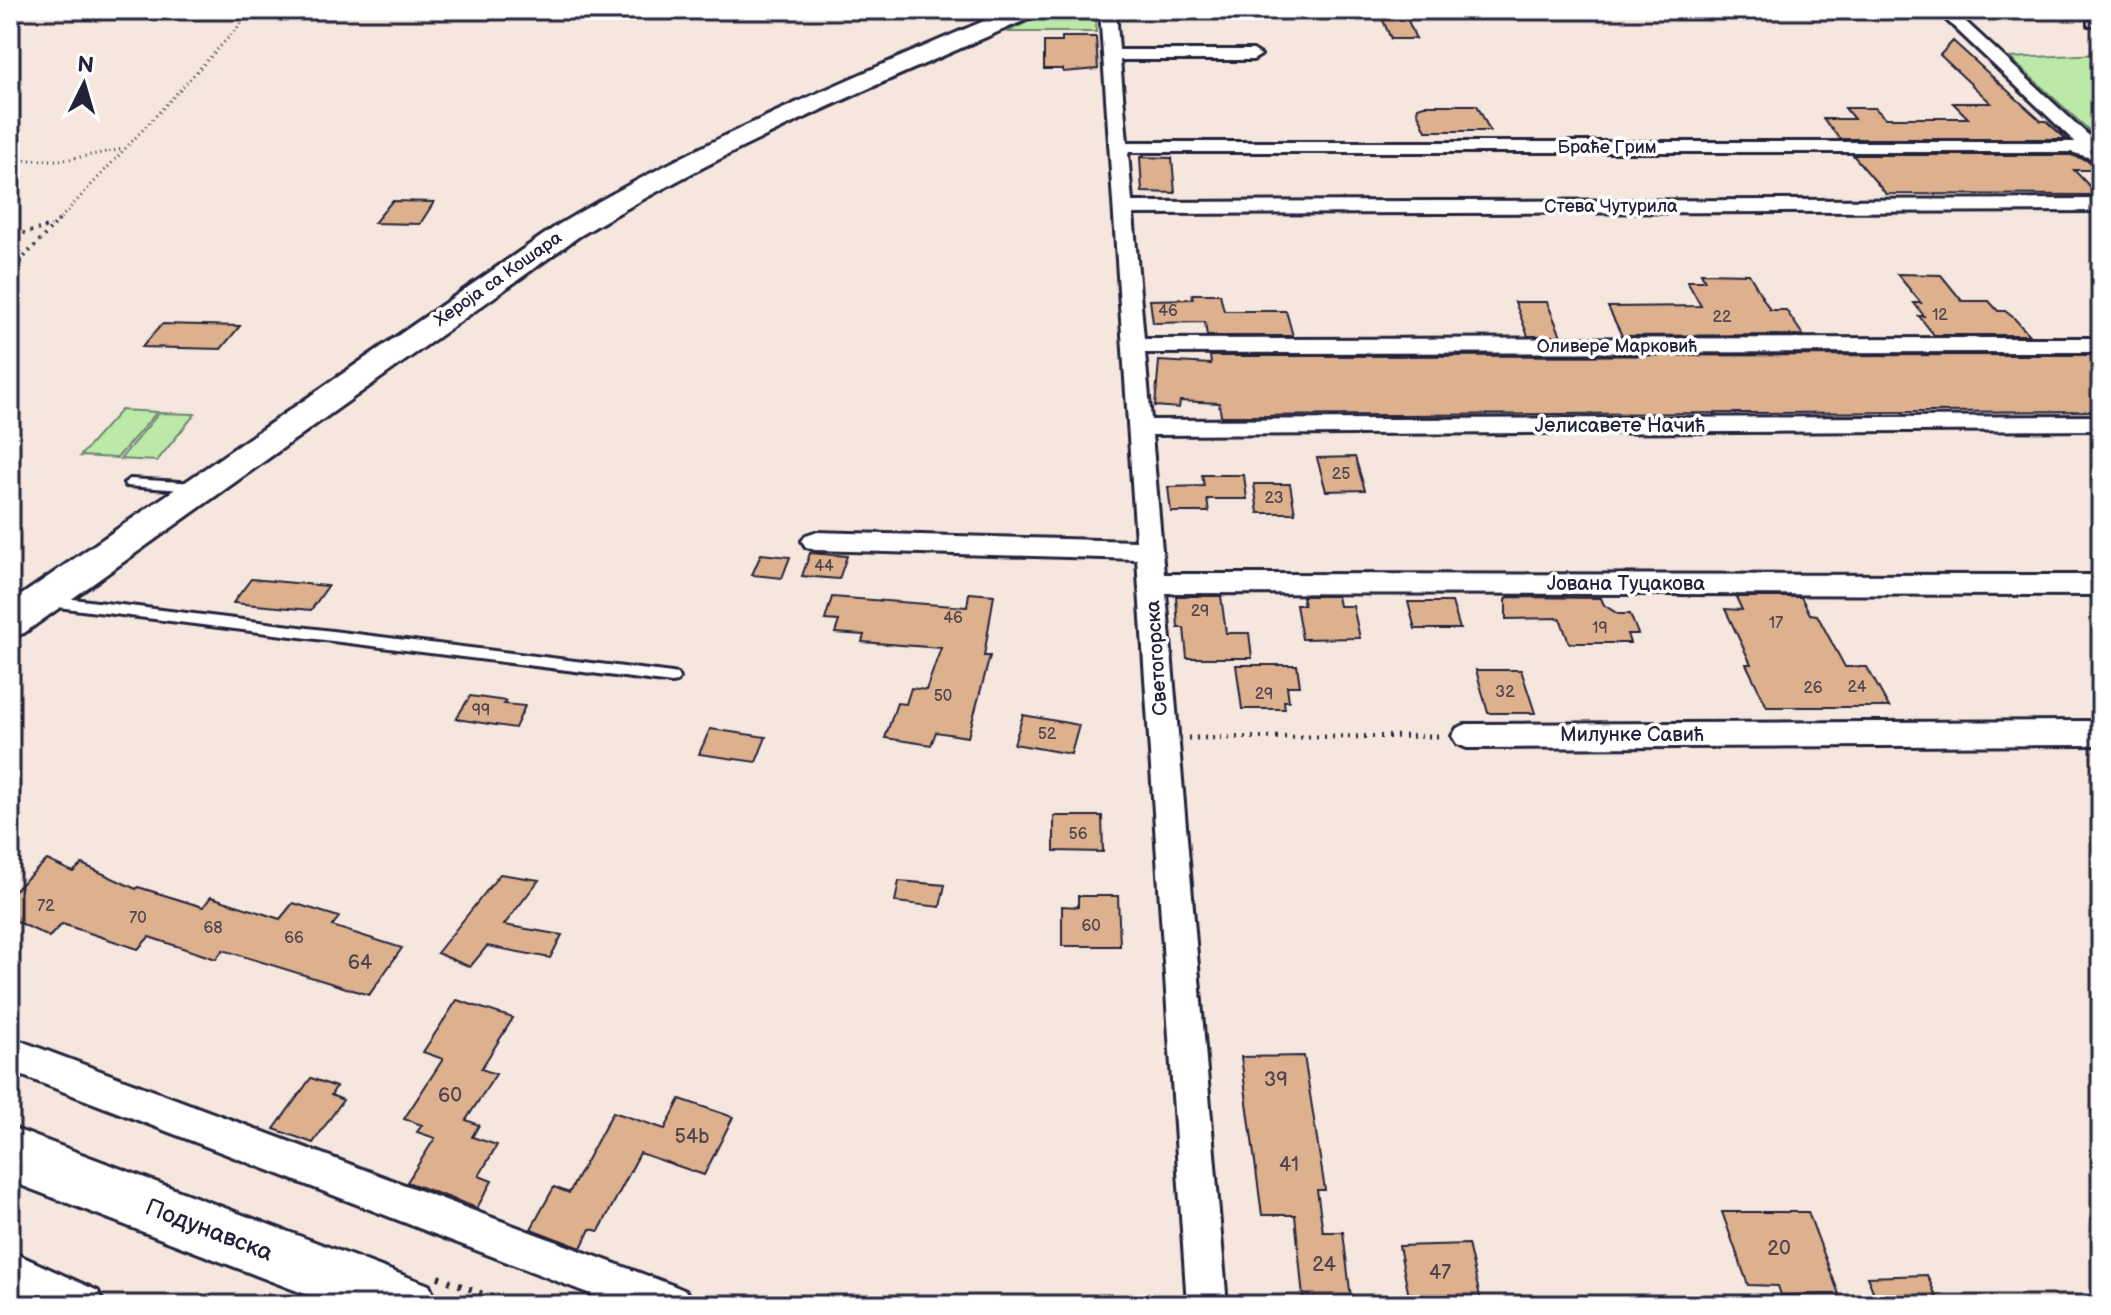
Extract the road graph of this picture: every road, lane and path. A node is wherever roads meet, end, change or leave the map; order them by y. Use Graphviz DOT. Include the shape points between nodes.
graph roads {
  1 [pos="254,10"];
  2 [pos="1029,10"];
  3 [pos="1108,10"];
  4 [pos="1944,10"];
  5 [pos="2101,16"];
  6 [pos="2091,23"];
  7 [pos="1111,55"];
  8 [pos="1253,55"];
  9 [pos="1117,147"];
  10 [pos="124,149"];
  11 [pos="2098,154"];
  12 [pos="10,160"];
  13 [pos="2101,205"];
  14 [pos="1122,208"];
  15 [pos="53,225"];
  16 [pos="10,237"];
  17 [pos="10,272"];
  18 [pos="2101,345"];
  19 [pos="1133,346"];
  20 [pos="2101,423"];
  21 [pos="1139,428"];
  22 [pos="130,483"];
  23 [pos="201,487"];
  24 [pos="815,541"];
  25 [pos="1148,550"];
  26 [pos="1151,583"];
  27 [pos="2101,585"];
  28 [pos="40,600"];
  29 [pos="10,623"];
  30 [pos="672,678"];
  31 [pos="2101,733"];
  32 [pos="1467,736"];
  33 [pos="1163,738"];
  34 [pos="10,1054"];
  35 [pos="10,1154"];
  36 [pos="10,1271"];
  37 [pos="84,1305"];
  38 [pos="409,1305"];
  39 [pos="672,1305"];
  40 [pos="1207,1305"];
  1 -- 10 [label="path"];
  2 -- 23 [label="street, Хероја са Кошара" via="638,186"];
  3 -- 7 [label="street, Светогорска"];
  4 -- 11 [label="street"];
  5 -- 6 [label="lane"];
  7 -- 8 [label="street"];
  7 -- 9 [label="street, Светогорска"];
  9 -- 11 [label="street, Браће Грим" via="2071,147"];
  9 -- 14 [label="street, Светогорска"];
  10 -- 12 [label="path" via="64,160"];
  10 -- 15 [label="path"];
  13 -- 14 [label="street, Стева Чутурила"];
  14 -- 19 [label="street, Светогорска"];
  15 -- 16 [label="path"];
  15 -- 17 [label="path"];
  18 -- 19 [label="street, Оливере Марковић"];
  19 -- 21 [label="street, Светогорска"];
  20 -- 21 [label="street, Јелисавете Начић"];
  21 -- 25 [label="street, Светогорска"];
  22 -- 23 [label="lane"];
  23 -- 28 [label="street, Хероја са Кошара"];
  24 -- 25 [label="street"];
  25 -- 26 [label="street, Светогорска"];
  26 -- 27 [label="street, Јована Туцакова"];
  26 -- 33 [label="street, Светогорска"];
  28 -- 29 [label="street, Хероја са Кошара"];
  28 -- 30 [label="lane"];
  31 -- 32 [label="street, Милунке Савић"];
  32 -- 33 [label="path"];
  33 -- 40 [label="street, Светогорска"];
  34 -- 39 [label="street"];
  35 -- 38 [label="street, Подунавска"];
  36 -- 37 [label="street"];
}
